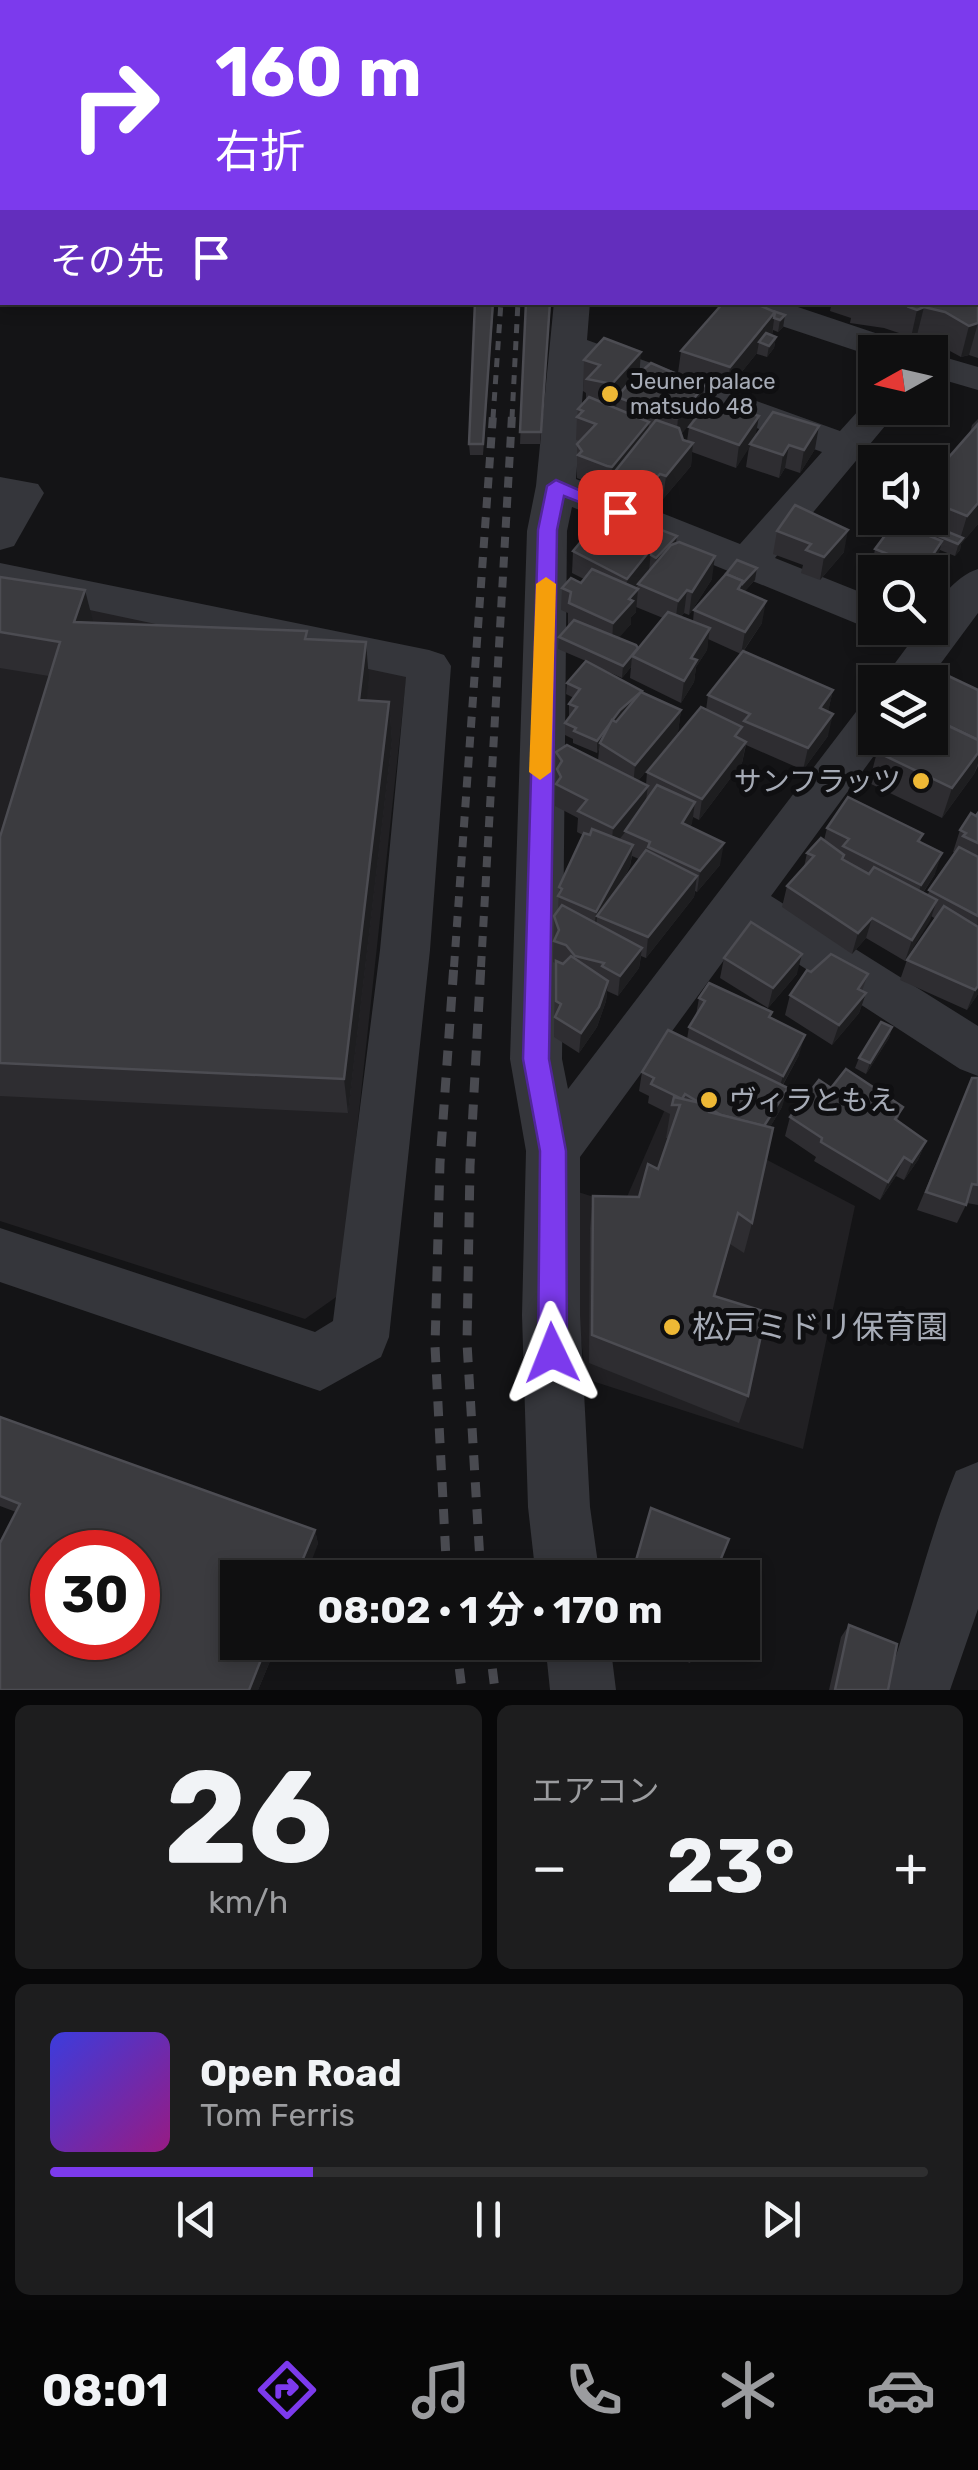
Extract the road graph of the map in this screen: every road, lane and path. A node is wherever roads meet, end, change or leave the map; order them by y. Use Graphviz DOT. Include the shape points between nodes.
graph roads {
  1 [pos="755,305"];
  2 [pos="570,324"];
  3 [pos="858,340"];
  4 [pos="948,370"];
  5 [pos="978,379"];
  6 [pos="866,425"];
  7 [pos="846,447"];
  8 [pos="22,484"];
  9 [pos="556,486"];
  10 [pos="0,536"];
  11 [pos="747,563"];
  12 [pos="0,577"];
  13 [pos="978,583"];
  14 [pos="858,607"];
  15 [pos="948,611"];
  16 [pos="858,743"];
  17 [pos="740,901"];
  18 [pos="978,1053"];
  19 [pos="553,1151"];
  20 [pos="0,1255"];
  21 [pos="978,1492"];
  22 [pos="566,1560"];
  23 [pos="579,1660"];
  24 [pos="583,1690"];
  25 [pos="917,1690"];
  1 -- 3 [label="street"];
  2 -- 7 [label="street"];
  2 -- 9 [label="street"];
  4 -- 5 [label="street"];
  6 -- 7 [label="street"];
  7 -- 11 [label="street"];
  8 -- 10 [label="street"];
  9 -- 11 [label="street"];
  9 -- 19 [label="street" via="547,530 536,1059"];
  11 -- 14 [label="street"];
  12 -- 20 [label="street" via="429,666 360,1337 320,1362"];
  13 -- 15 [label="street"];
  16 -- 17 [label="street"];
  17 -- 18 [label="street"];
  17 -- 19 [label="street"];
  19 -- 22 [label="street" via="551,1315"];
  21 -- 25 [label="street"];
  23 -- 24 [label="street"];
}
